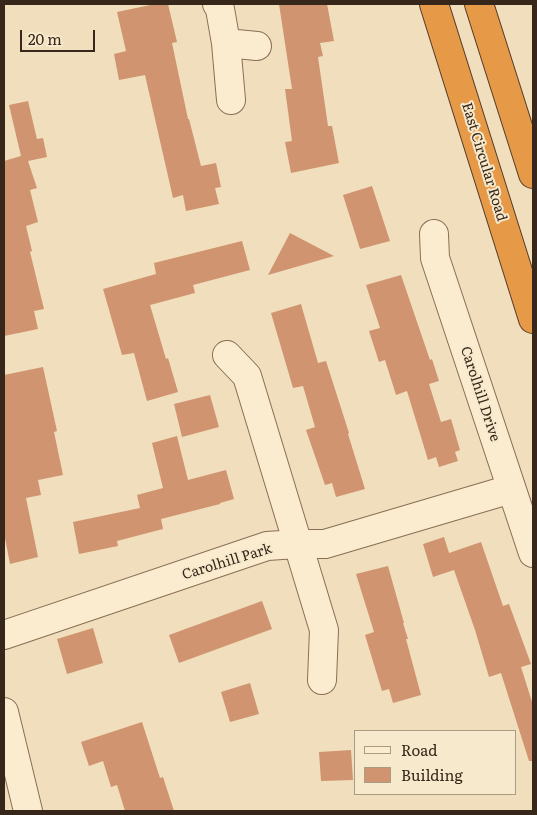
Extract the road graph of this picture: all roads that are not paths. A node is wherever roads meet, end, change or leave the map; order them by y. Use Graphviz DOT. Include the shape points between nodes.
graph roads {
  1 [pos="217,4"];
  2 [pos="434,4"];
  3 [pos="479,4"];
  4 [pos="226,43"];
  5 [pos="257,46"];
  6 [pos="231,100"];
  7 [pos="533,174"];
  8 [pos="434,234"];
  9 [pos="533,320"];
  10 [pos="227,355"];
  11 [pos="511,489"];
  12 [pos="297,544"];
  13 [pos="533,554"];
  14 [pos="4,636"];
  15 [pos="322,680"];
  16 [pos="4,712"];
  17 [pos="28,811"];
  1 -- 4 [label="street"];
  2 -- 9 [label="highway, East Circular Road"];
  3 -- 7 [label="highway"];
  4 -- 5 [label="street"];
  4 -- 6 [label="street"];
  8 -- 11 [label="street, Carolhill Drive" via="435,258"];
  10 -- 12 [label="street" via="247,376"];
  11 -- 12 [label="street, Carolhill Park" via="325,544"];
  11 -- 13 [label="street, Carolhill Drive"];
  12 -- 14 [label="street, Carolhill Park" via="268,546"];
  12 -- 15 [label="street" via="324,630"];
  16 -- 17 [label="street"];
}
